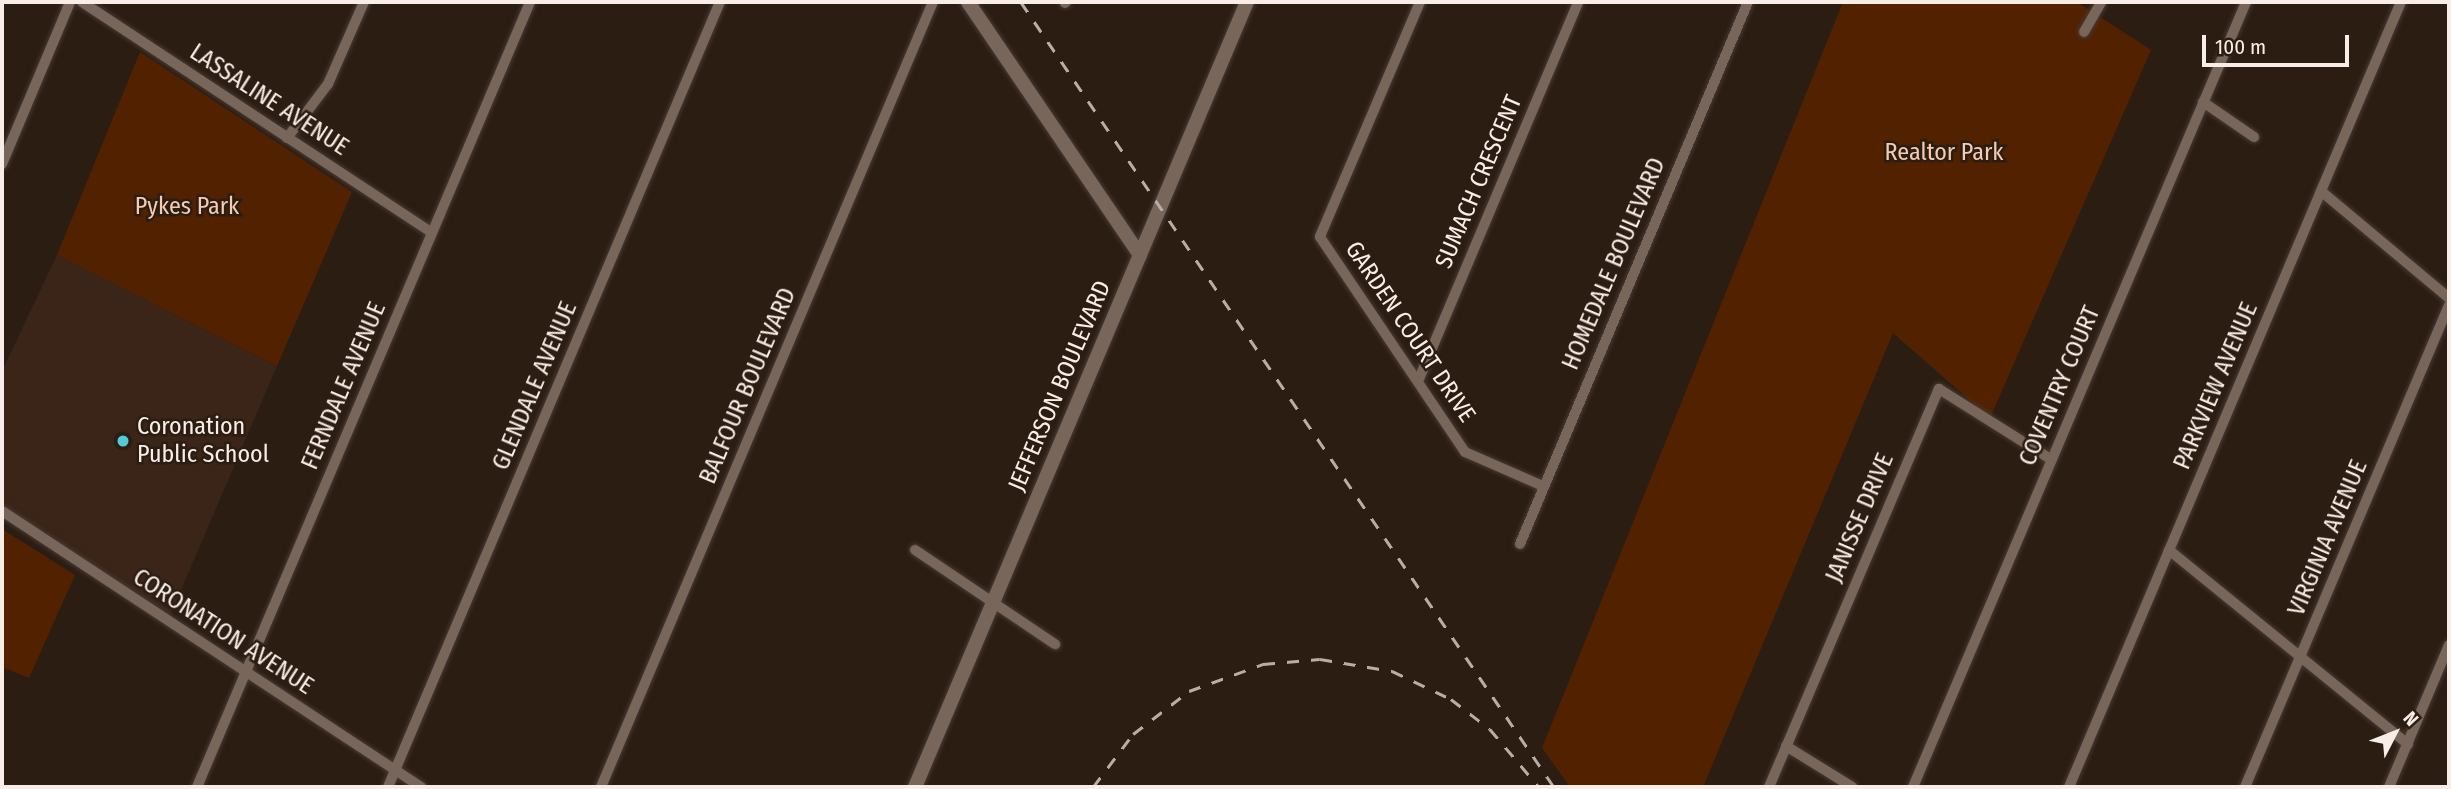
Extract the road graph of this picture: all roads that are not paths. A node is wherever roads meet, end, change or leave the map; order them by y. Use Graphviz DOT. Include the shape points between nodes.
graph roads {
  1 [pos="70,2"];
  2 [pos="82,2"];
  3 [pos="364,2"];
  4 [pos="530,2"];
  5 [pos="720,2"];
  6 [pos="968,2"];
  7 [pos="1247,2"];
  8 [pos="1420,2"];
  9 [pos="1578,2"];
  10 [pos="1748,2"];
  11 [pos="2101,2"];
  12 [pos="2246,2"];
  13 [pos="2401,2"];
  14 [pos="931,3"];
  15 [pos="2084,32"];
  16 [pos="2203,102"];
  17 [pos="2254,137"];
  18 [pos="287,138"];
  19 [pos="2,164"];
  20 [pos="2321,191"];
  21 [pos="432,233"];
  22 [pos="1140,255"];
  23 [pos="2449,298"];
  24 [pos="2449,305"];
  25 [pos="1419,379"];
  26 [pos="2052,460"];
  27 [pos="1543,486"];
  28 [pos="2,511"];
  29 [pos="1520,544"];
  30 [pos="915,550"];
  31 [pos="2169,550"];
  32 [pos="994,603"];
  33 [pos="1055,644"];
  34 [pos="2449,645"];
  35 [pos="2301,655"];
  36 [pos="246,671"];
  37 [pos="2408,744"];
  38 [pos="1786,746"];
  39 [pos="395,770"];
  40 [pos="197,787"];
  41 [pos="388,787"];
  42 [pos="421,787"];
  43 [pos="601,787"];
  44 [pos="915,787"];
  45 [pos="1769,787"];
  46 [pos="1852,787"];
  47 [pos="1913,787"];
  48 [pos="2069,787"];
  49 [pos="2245,787"];
  50 [pos="2389,787"];
  1 -- 19 [label="street"];
  2 -- 18 [label="street, LASSALINE AVENUE"];
  3 -- 18 [label="street" via="328,85"];
  4 -- 21 [label="street, FERNDALE AVENUE"];
  5 -- 39 [label="street, GLENDALE AVENUE"];
  6 -- 22 [label="street"];
  7 -- 22 [label="street, JEFFERSON BOULEVARD"];
  8 -- 25 [label="street, GARDEN COURT DRIVE" via="1320,237"];
  9 -- 25 [label="street, SUMACH CRESCENT"];
  10 -- 27 [label="street, HOMEDALE BOULEVARD"];
  11 -- 15 [label="street"];
  12 -- 16 [label="street, COVENTRY COURT"];
  13 -- 20 [label="street, PARKVIEW AVENUE"];
  14 -- 43 [label="street, BALFOUR BOULEVARD"];
  16 -- 17 [label="street"];
  16 -- 26 [label="street, COVENTRY COURT"];
  18 -- 21 [label="street, LASSALINE AVENUE"];
  20 -- 23 [label="street"];
  20 -- 31 [label="street, PARKVIEW AVENUE"];
  21 -- 36 [label="street, FERNDALE AVENUE"];
  22 -- 32 [label="street, JEFFERSON BOULEVARD"];
  24 -- 35 [label="street, VIRGINIA AVENUE"];
  25 -- 27 [label="street, GARDEN COURT DRIVE" via="1465,452"];
  26 -- 38 [label="street, JANISSE DRIVE" via="1939,389"];
  26 -- 47 [label="street, COVENTRY COURT"];
  27 -- 29 [label="street, HOMEDALE BOULEVARD"];
  28 -- 36 [label="street, CORONATION AVENUE"];
  30 -- 32 [label="street"];
  31 -- 35 [label="street"];
  31 -- 48 [label="street, PARKVIEW AVENUE"];
  32 -- 33 [label="street"];
  32 -- 44 [label="street, JEFFERSON BOULEVARD"];
  34 -- 37 [label="street"];
  35 -- 37 [label="street"];
  35 -- 49 [label="street, VIRGINIA AVENUE"];
  36 -- 39 [label="street, CORONATION AVENUE"];
  36 -- 40 [label="street, FERNDALE AVENUE"];
  37 -- 50 [label="street"];
  38 -- 45 [label="street, JANISSE DRIVE"];
  38 -- 46 [label="street"];
  39 -- 41 [label="street, GLENDALE AVENUE"];
  39 -- 42 [label="street, CORONATION AVENUE"];
}
